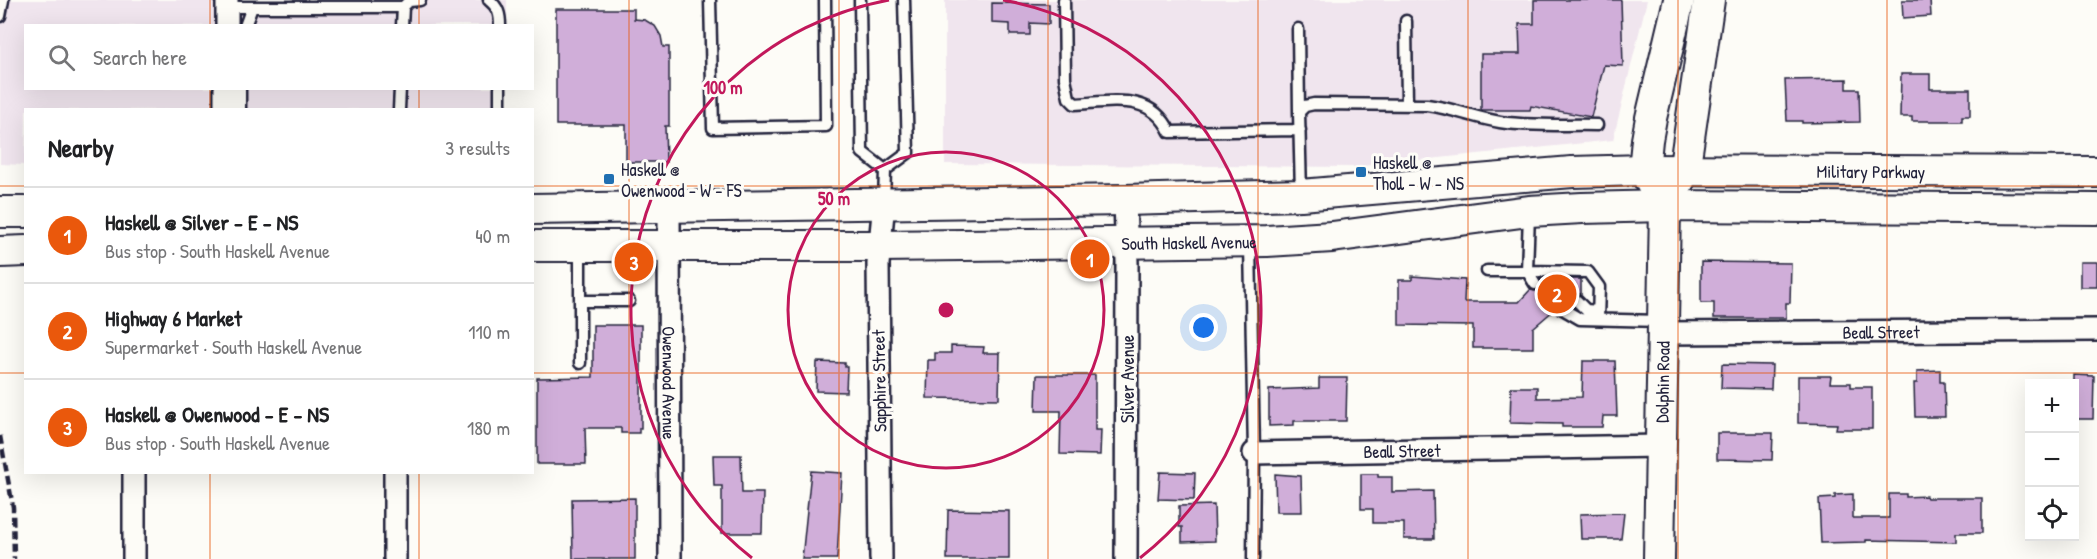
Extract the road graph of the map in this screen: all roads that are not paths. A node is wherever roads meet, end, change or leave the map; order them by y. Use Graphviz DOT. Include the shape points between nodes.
graph roads {
  1 [pos="3,0"];
  2 [pos="420,0"];
  3 [pos="489,0"];
  4 [pos="710,0"];
  5 [pos="825,0"];
  6 [pos="860,0"];
  7 [pos="904,0"];
  8 [pos="1064,0"];
  9 [pos="1679,0"];
  10 [pos="1709,0"];
  11 [pos="372,3"];
  12 [pos="284,4"];
  13 [pos="252,7"];
  14 [pos="402,7"];
  15 [pos="227,11"];
  16 [pos="0,16"];
  17 [pos="1406,21"];
  18 [pos="246,24"];
  19 [pos="402,24"];
  20 [pos="500,24"];
  21 [pos="1299,29"];
  22 [pos="225,90"];
  23 [pos="240,90"];
  24 [pos="400,90"];
  25 [pos="500,90"];
  26 [pos="1407,105"];
  27 [pos="225,108"];
  28 [pos="240,108"];
  29 [pos="399,108"];
  30 [pos="500,108"];
  31 [pos="1299,112"];
  32 [pos="1598,125"];
  33 [pos="1300,130"];
  34 [pos="885,170"];
  35 [pos="1644,170"];
  36 [pos="1684,172"];
  37 [pos="2097,172"];
  38 [pos="1301,195"];
  39 [pos="1125,200"];
  40 [pos="884,203"];
  41 [pos="669,207"];
  42 [pos="1665,207"];
  43 [pos="534,209"];
  44 [pos="2097,209"];
  45 [pos="1529,211"];
  46 [pos="0,212"];
  47 [pos="24,212"];
  48 [pos="1302,239"];
  49 [pos="1250,241"];
  50 [pos="1126,243"];
  51 [pos="534,246"];
  52 [pos="580,246"];
  53 [pos="669,246"];
  54 [pos="880,246"];
  55 [pos="24,251"];
  56 [pos="0,252"];
  57 [pos="1527,271"];
  58 [pos="1487,272"];
  59 [pos="1535,284"];
  60 [pos="1576,300"];
  61 [pos="580,301"];
  62 [pos="628,301"];
  63 [pos="1562,309"];
  64 [pos="1598,315"];
  65 [pos="1663,327"];
  66 [pos="2097,330"];
  67 [pos="580,363"];
  68 [pos="1660,446"];
  69 [pos="1254,453"];
  70 [pos="134,474"];
  71 [pos="395,474"];
  72 [pos="134,559"];
  73 [pos="395,559"];
  74 [pos="670,559"];
  75 [pos="881,559"];
  76 [pos="1126,559"];
  77 [pos="1252,559"];
  78 [pos="1659,559"];
  1 -- 16 [label="lane"];
  2 -- 14 [label="lane" via="409,1"];
  3 -- 20 [label="lane" via="500,14"];
  4 -- 5 [label="lane" via="713,128 826,126"];
  6 -- 34 [label="lane" via="862,152"];
  7 -- 34 [label="lane" via="908,153"];
  8 -- 33 [label="lane" via="1065,78 1069,98 1075,104 1127,101 1148,106 1160,115 1170,132"];
  9 -- 35 [label="main road" via="1651,118"];
  10 -- 36 [label="main road, Dolphin Road"];
  11 -- 12 [label="lane"];
  11 -- 14 [label="lane"];
  12 -- 13 [label="lane"];
  13 -- 15 [label="lane"];
  13 -- 18 [label="lane"];
  14 -- 19 [label="lane"];
  17 -- 26 [label="lane"];
  21 -- 31 [label="lane"];
  22 -- 27 [label="street"];
  23 -- 28 [label="lane"];
  24 -- 29 [label="lane"];
  25 -- 30 [label="lane"];
  26 -- 31 [label="lane" via="1314,104"];
  26 -- 32 [label="lane" via="1442,106 1503,123"];
  31 -- 33 [label="lane"];
  33 -- 38 [label="lane"];
  34 -- 40 [label="lane"];
  35 -- 36 [label="main road, Military Parkway"];
  35 -- 38 [label="main road" via="1572,172"];
  35 -- 42 [label="main road"];
  36 -- 37 [label="main road, Military Parkway"];
  36 -- 42 [label="main road, Dolphin Road"];
  38 -- 39 [label="main road"];
  38 -- 48 [label="main road"];
  39 -- 40 [label="main road"];
  39 -- 50 [label="street, Silver Avenue"];
  40 -- 41 [label="main road"];
  40 -- 54 [label="street, Sapphire Street"];
  41 -- 43 [label="main road"];
  41 -- 53 [label="street, Owenwood Avenue"];
  42 -- 44 [label="main road, Military Parkway"];
  42 -- 45 [label="main road, South Haskell Avenue"];
  42 -- 65 [label="main road, Dolphin Road"];
  45 -- 48 [label="main road, South Haskell Avenue"];
  45 -- 57 [label="lane"];
  46 -- 47 [label="main road"];
  48 -- 49 [label="main road, South Haskell Avenue"];
  49 -- 50 [label="main road, South Haskell Avenue"];
  49 -- 69 [label="lane"];
  50 -- 54 [label="main road, South Haskell Avenue"];
  50 -- 76 [label="street, Silver Avenue"];
  51 -- 52 [label="main road, South Haskell Avenue"];
  52 -- 53 [label="main road, South Haskell Avenue"];
  52 -- 61 [label="lane"];
  53 -- 54 [label="main road, South Haskell Avenue"];
  53 -- 74 [label="street, Owenwood Avenue"];
  54 -- 75 [label="street, Sapphire Street"];
  55 -- 56 [label="main road"];
  57 -- 58 [label="lane"];
  57 -- 59 [label="lane"];
  57 -- 64 [label="lane" via="1552,275 1588,272 1599,287"];
  60 -- 64 [label="lane"];
  61 -- 62 [label="lane"];
  61 -- 67 [label="lane"];
  63 -- 64 [label="lane" via="1580,319"];
  64 -- 65 [label="lane"];
  65 -- 66 [label="street, Beall Street"];
  65 -- 68 [label="main road, Dolphin Road"];
  68 -- 69 [label="street, Beall Street"];
  68 -- 78 [label="main road, Dolphin Road"];
  69 -- 77 [label="lane"];
  70 -- 72 [label="street"];
  71 -- 73 [label="street"];
}
